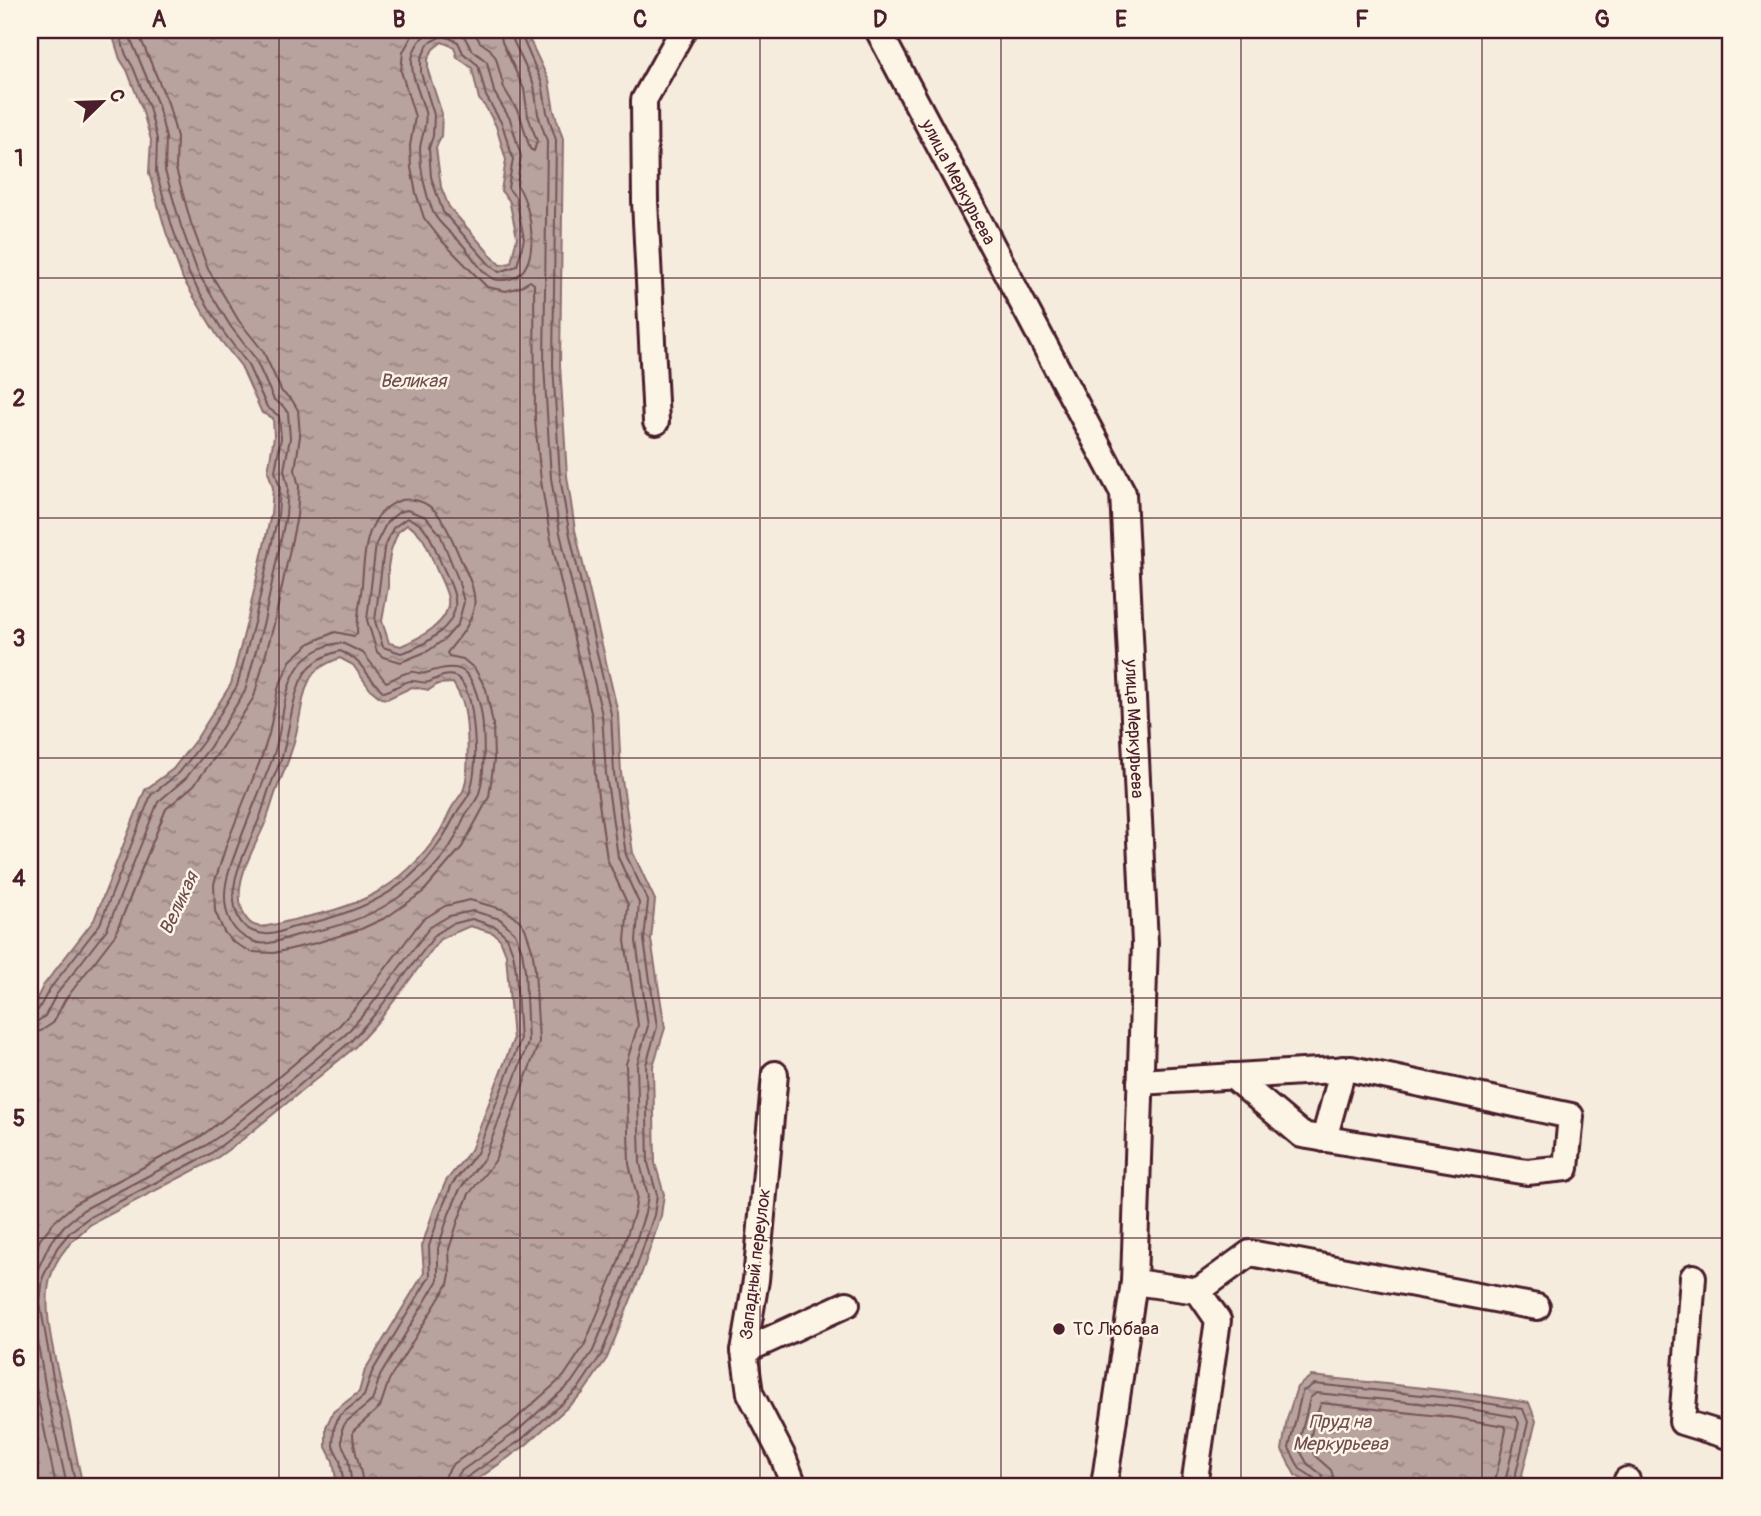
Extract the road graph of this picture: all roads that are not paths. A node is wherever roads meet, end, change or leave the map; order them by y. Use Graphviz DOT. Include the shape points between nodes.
graph roads {
  1 [pos="683,30"];
  2 [pos="878,30"];
  3 [pos="656,422"];
  4 [pos="1343,1069"];
  5 [pos="775,1074"];
  6 [pos="1232,1076"];
  7 [pos="1140,1082"];
  8 [pos="1324,1139"];
  9 [pos="1693,1277"];
  10 [pos="1134,1282"];
  11 [pos="1198,1290"];
  12 [pos="847,1304"];
  13 [pos="1536,1307"];
  14 [pos="744,1351"];
  15 [pos="1731,1437"];
  16 [pos="794,1486"];
  17 [pos="1104,1486"];
  18 [pos="1194,1486"];
  1 -- 3 [label="street" via="644,100"];
  2 -- 7 [label="street, улица Меркурьева" via="1123,493 1145,943"];
  4 -- 6 [label="street"];
  4 -- 8 [label="street"];
  4 -- 8 [label="street" via="1571,1116 1566,1168 1527,1172"];
  5 -- 14 [label="street, Западный переулок" via="756,1280"];
  6 -- 7 [label="street"];
  6 -- 8 [label="street" via="1302,1135"];
  7 -- 10 [label="street, улица Меркурьева"];
  9 -- 15 [label="street" via="1682,1422"];
  10 -- 11 [label="street"];
  10 -- 17 [label="street, улица Меркурьева"];
  11 -- 13 [label="street" via="1250,1253"];
  11 -- 18 [label="street" via="1219,1320"];
  12 -- 14 [label="street"];
  14 -- 16 [label="street, Западный переулок" via="750,1393"];
}
